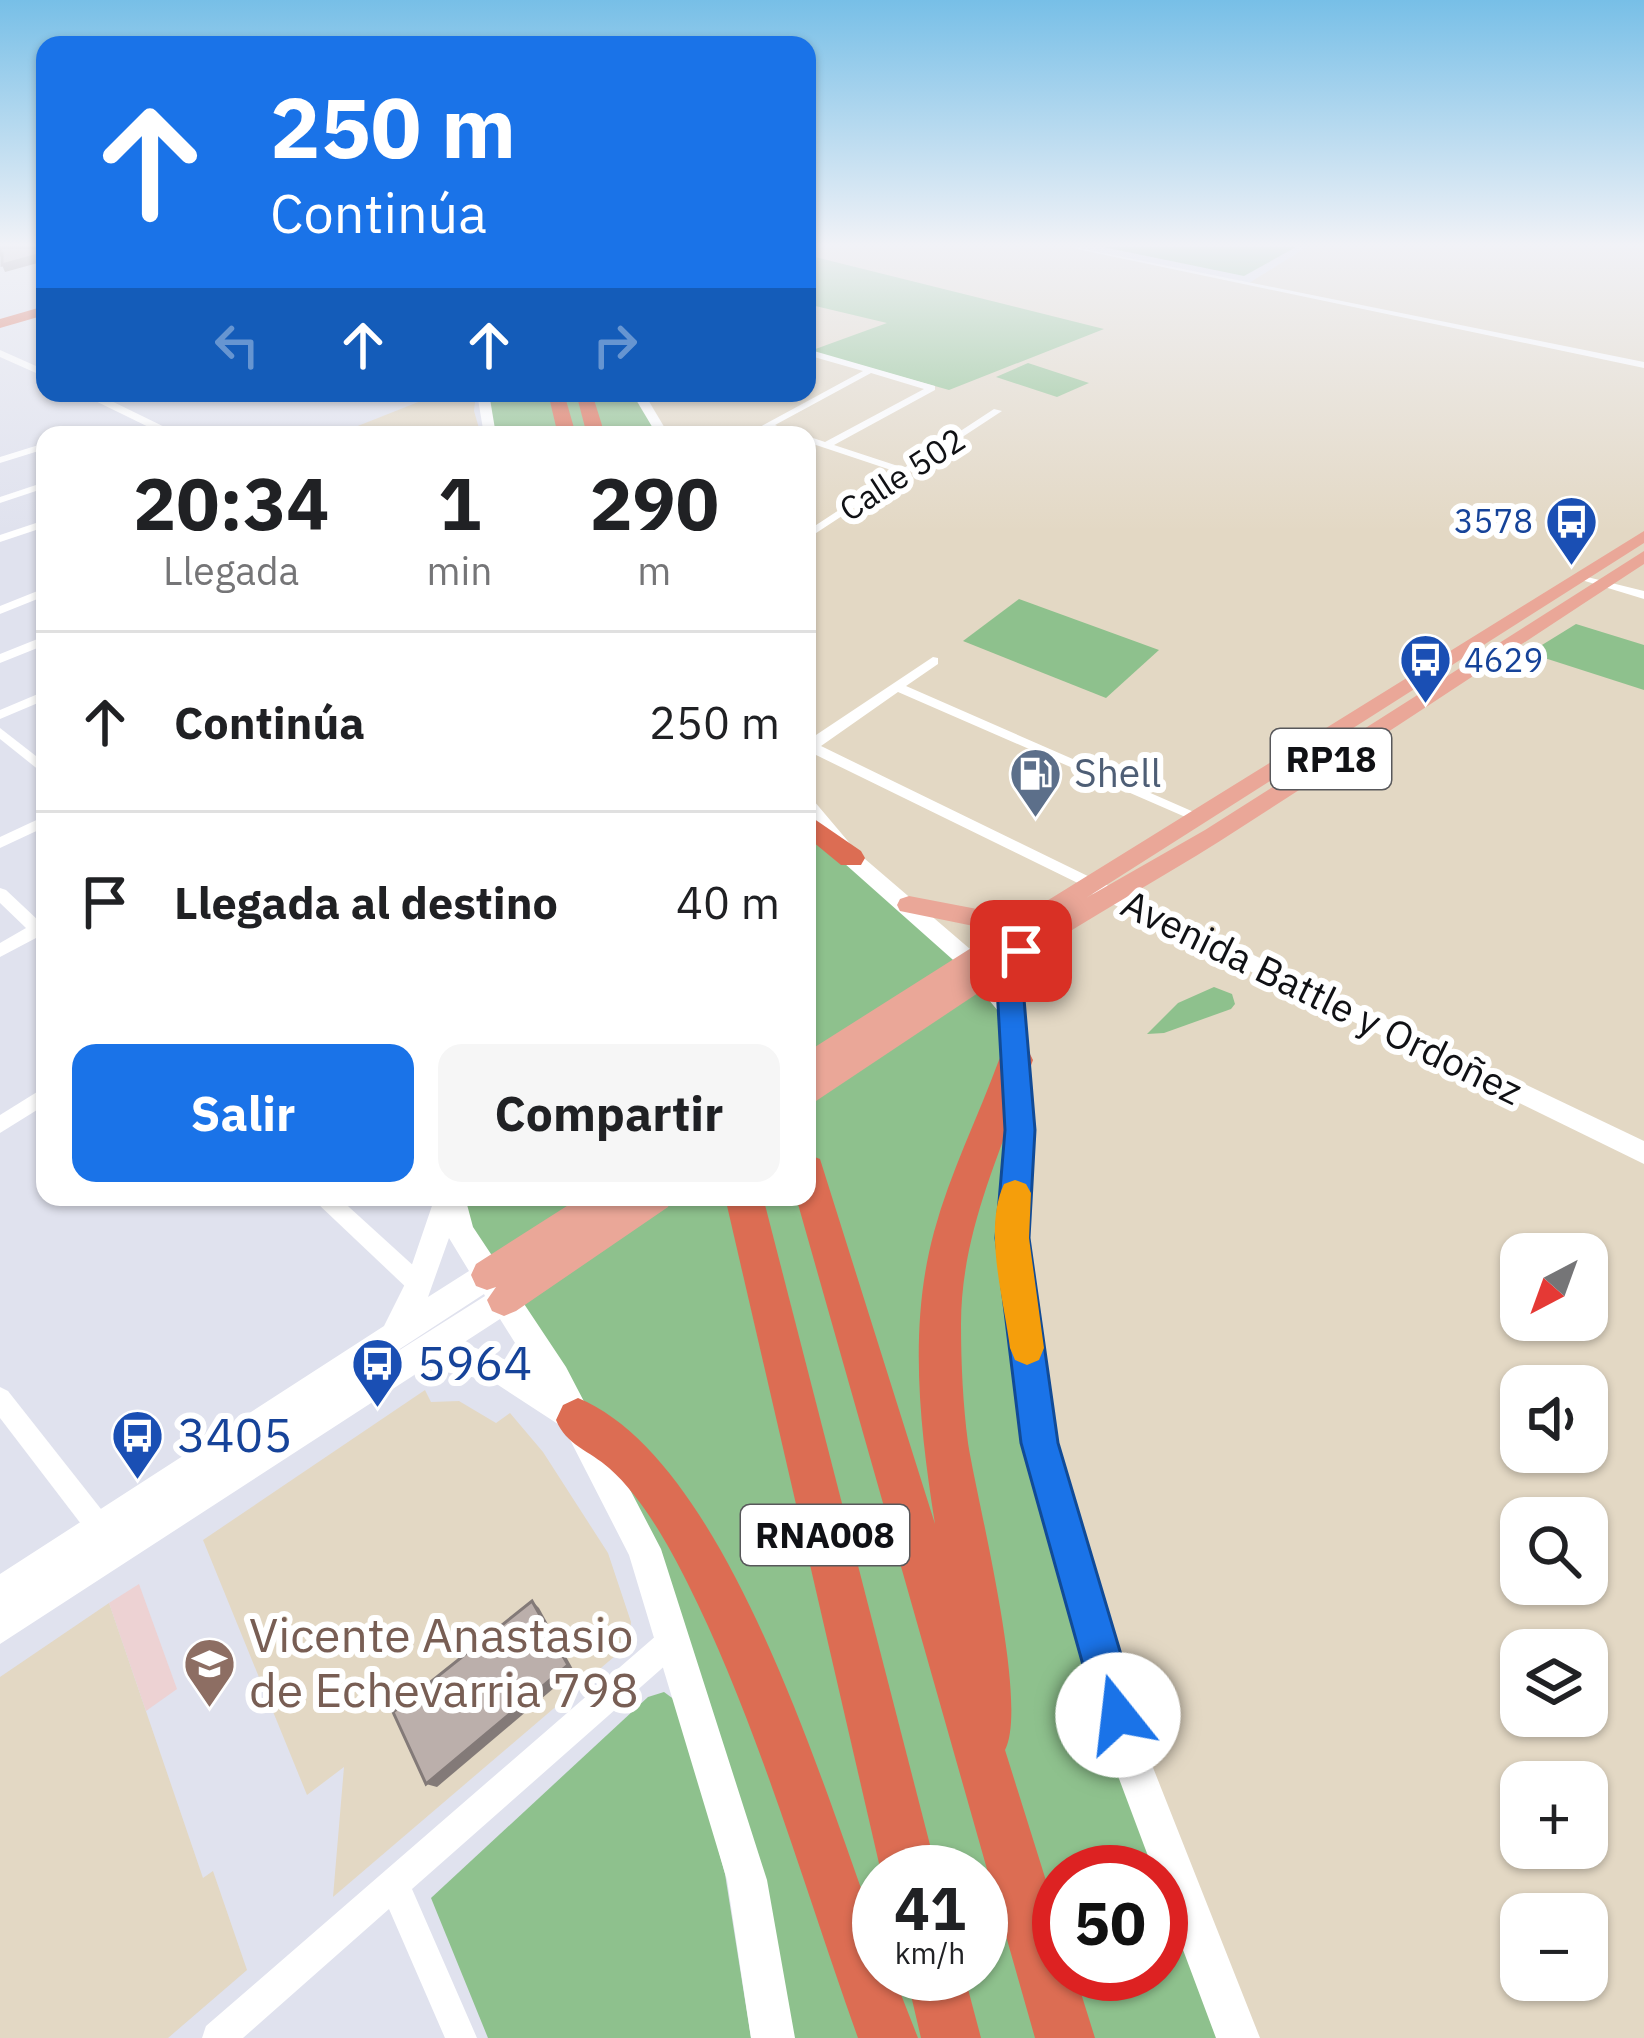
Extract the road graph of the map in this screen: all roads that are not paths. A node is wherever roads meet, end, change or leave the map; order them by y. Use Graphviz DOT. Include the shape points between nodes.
graph roads {
  1 [pos="1534,342"];
  2 [pos="0,352"];
  3 [pos="816,355"];
  4 [pos="1644,365"];
  5 [pos="36,370"];
  6 [pos="871,370"];
  7 [pos="816,400"];
  8 [pos="103,402"];
  9 [pos="812,402"];
  10 [pos="997,411"];
  11 [pos="155,426"];
  12 [pos="768,426"];
  13 [pos="816,442"];
  14 [pos="825,446"];
  15 [pos="36,449"];
  16 [pos="0,460"];
  17 [pos="906,472"];
  18 [pos="36,488"];
  19 [pos="0,500"];
  20 [pos="36,526"];
  21 [pos="816,530"];
  22 [pos="1644,536"];
  23 [pos="0,539"];
  24 [pos="1644,556"];
  25 [pos="1579,576"];
  26 [pos="1603,583"];
  27 [pos="0,594"];
  28 [pos="1644,595"];
  29 [pos="36,596"];
  30 [pos="7,607"];
  31 [pos="36,644"];
  32 [pos="0,659"];
  33 [pos="933,661"];
  34 [pos="897,687"];
  35 [pos="36,699"];
  36 [pos="0,716"];
  37 [pos="0,733"];
  38 [pos="816,743"];
  39 [pos="816,751"];
  40 [pos="36,759"];
  41 [pos="816,816"];
  42 [pos="1195,816"];
  43 [pos="36,825"];
  44 [pos="816,831"];
  45 [pos="0,843"];
  46 [pos="851,857"];
  47 [pos="1103,891"];
  48 [pos="0,894"];
  49 [pos="910,905"];
  50 [pos="1038,919"];
  51 [pos="36,924"];
  52 [pos="36,933"];
  53 [pos="0,951"];
  54 [pos="1021,951"];
  55 [pos="976,969"];
  56 [pos="1011,1010"];
  57 [pos="1016,1060"];
  58 [pos="817,1074"];
  59 [pos="36,1101"];
  60 [pos="0,1125"];
  61 [pos="1644,1153"];
  62 [pos="816,1200"];
  63 [pos="334,1206"];
  64 [pos="447,1206"];
  65 [pos="453,1206"];
  66 [pos="596,1206"];
  67 [pos="641,1206"];
  68 [pos="746,1206"];
  69 [pos="419,1286"];
  70 [pos="496,1287"];
  71 [pos="408,1345"];
  72 [pos="0,1399"];
  73 [pos="578,1420"];
  74 [pos="108,1540"];
  75 [pos="0,1594"];
  76 [pos="0,1626"];
  77 [pos="675,1638"];
  78 [pos="991,1786"];
  79 [pos="902,1845"];
  80 [pos="394,1884"];
  81 [pos="942,2001"];
  82 [pos="218,2038"];
  83 [pos="461,2038"];
  84 [pos="773,2038"];
  85 [pos="888,2038"];
  86 [pos="951,2038"];
  87 [pos="1065,2038"];
  88 [pos="1238,2038"];
  1 -- 4 [label="street"];
  2 -- 5 [label="main road"];
  3 -- 6 [label="street"];
  6 -- 7 [label="street"];
  6 -- 14 [label="street" via="932,388"];
  8 -- 11 [label="main road"];
  9 -- 12 [label="street"];
  10 -- 17 [label="street, Calle 502"];
  13 -- 14 [label="street"];
  14 -- 17 [label="street"];
  15 -- 16 [label="street"];
  17 -- 21 [label="street, Calle 502"];
  18 -- 19 [label="street"];
  20 -- 23 [label="street"];
  22 -- 25 [label="main road, RP18"];
  24 -- 26 [label="main road, RP18"];
  25 -- 26 [label="street"];
  25 -- 42 [label="main road, RP18"];
  26 -- 28 [label="street"];
  26 -- 47 [label="main road, RP18"];
  27 -- 30 [label="street"];
  29 -- 30 [label="street"];
  31 -- 32 [label="street"];
  33 -- 34 [label="street"];
  34 -- 38 [label="street"];
  34 -- 42 [label="street"];
  35 -- 36 [label="street"];
  37 -- 40 [label="street"];
  39 -- 47 [label="street, Avenida Battle y Ordoñez"];
  41 -- 46 [label="main road"];
  42 -- 47 [label="main road, RP18"];
  43 -- 45 [label="street"];
  44 -- 46 [label="highway"];
  46 -- 49 [label="main road"];
  47 -- 50 [label="main road, RP18"];
  47 -- 54 [label="main road, RP18"];
  47 -- 61 [label="main road, Avenida Battle y Ordoñez"];
  48 -- 51 [label="street"];
  49 -- 50 [label="main road" via="998,922"];
  49 -- 55 [label="main road"];
  50 -- 55 [label="main road, RP18"];
  52 -- 53 [label="street"];
  54 -- 55 [label="main road, RP18"];
  54 -- 56 [label="main road"];
  55 -- 56 [label="main road"];
  55 -- 58 [label="main road, RP18"];
  56 -- 57 [label="main road"];
  57 -- 78 [label="highway" via="947,1257 939,1349"];
  57 -- 88 [label="main road" via="1012,1238 1040,1443 1131,1760"];
  59 -- 60 [label="street"];
  62 -- 78 [label="highway, RNA008"];
  63 -- 69 [label="street"];
  64 -- 69 [label="main road"];
  65 -- 70 [label="main road"];
  66 -- 70 [label="main road"];
  67 -- 70 [label="main road"];
  68 -- 79 [label="highway, RNA008"];
  69 -- 71 [label="main road"];
  70 -- 71 [label="main road"];
  70 -- 73 [label="main road"];
  71 -- 73 [label="main road" via="499,1365"];
  71 -- 74 [label="main road"];
  72 -- 74 [label="street"];
  73 -- 77 [label="main road" via="644,1549"];
  73 -- 85 [label="highway" via="627,1454 704,1563"];
  74 -- 75 [label="main road"];
  74 -- 76 [label="main road"];
  77 -- 80 [label="street"];
  77 -- 84 [label="main road" via="747,1880"];
  78 -- 87 [label="highway, RNA008"];
  80 -- 82 [label="street"];
  80 -- 83 [label="street"];
  81 -- 86 [label="highway"];
}
